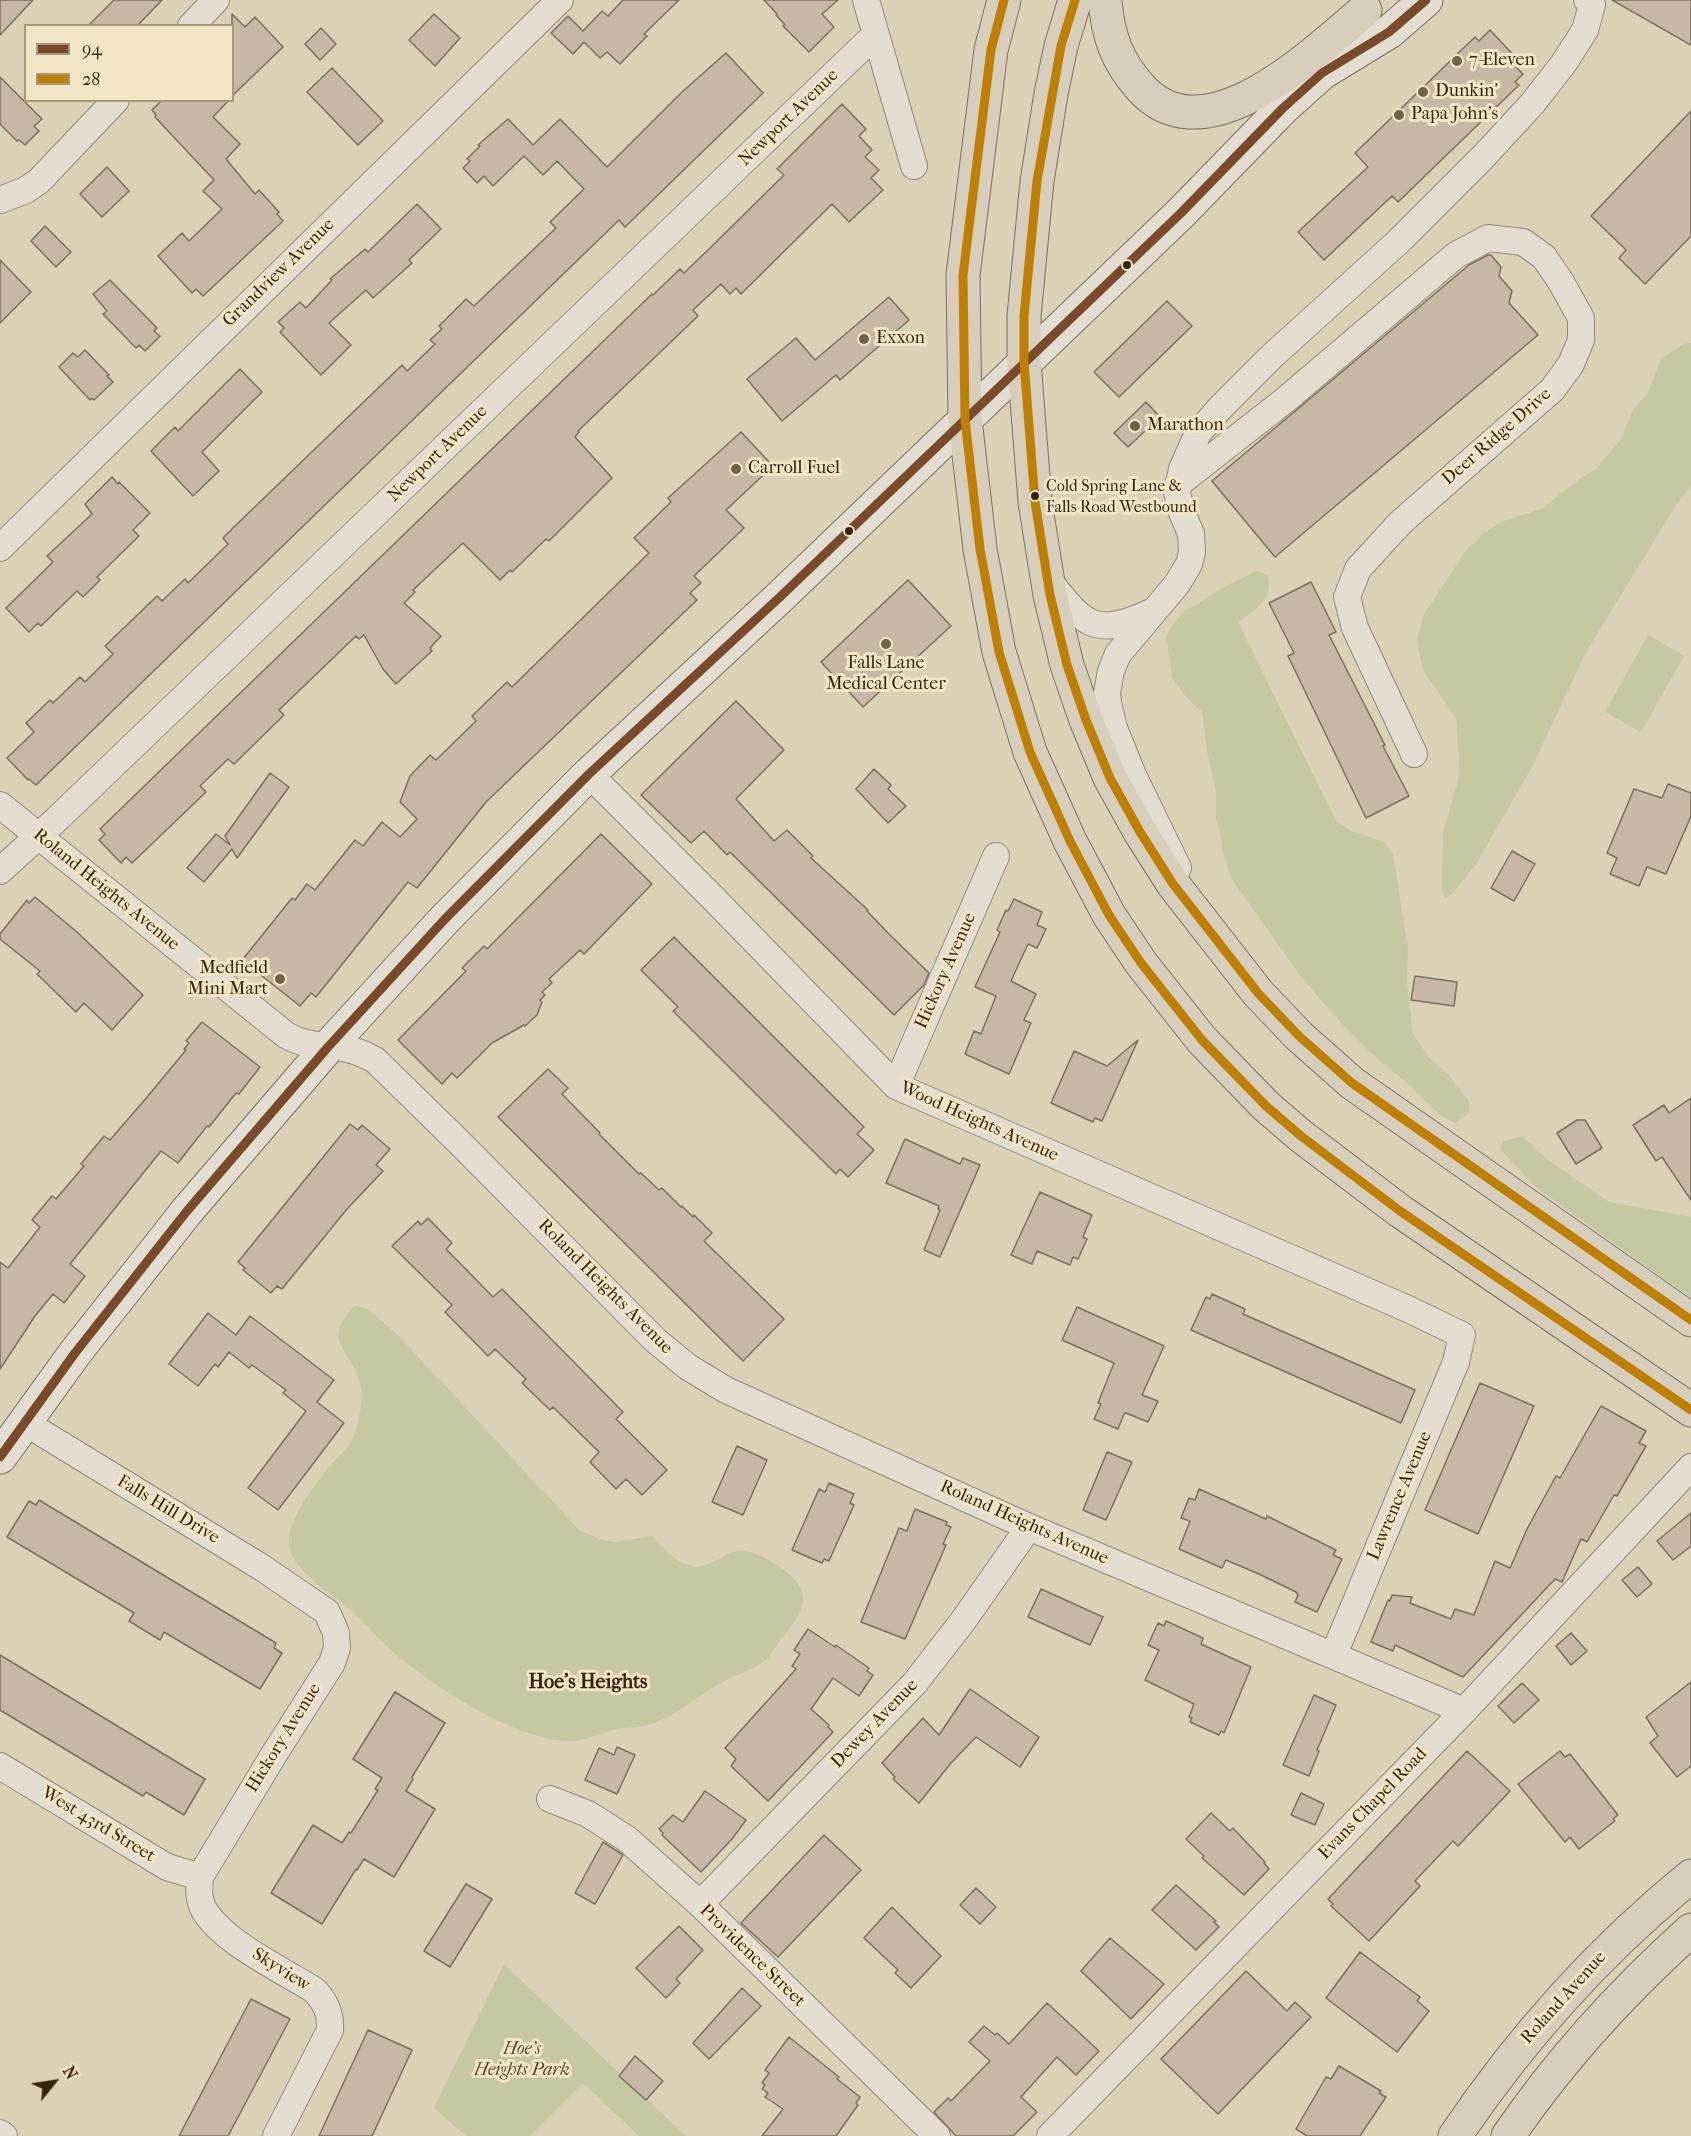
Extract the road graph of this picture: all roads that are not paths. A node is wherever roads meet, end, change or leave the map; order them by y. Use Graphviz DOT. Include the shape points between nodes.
graph roads {
  1 [pos="216,0"];
  2 [pos="560,0"];
  3 [pos="866,0"];
  4 [pos="1004,0"];
  5 [pos="1075,0"];
  6 [pos="1105,0"];
  7 [pos="1426,0"];
  8 [pos="1587,0"];
  9 [pos="1370,5"];
  10 [pos="193,24"];
  11 [pos="875,35"];
  12 [pos="1322,73"];
  13 [pos="114,102"];
  14 [pos="914,166"];
  15 [pos="1,198"];
  16 [pos="1024,362"];
  17 [pos="965,420"];
  18 [pos="1178,484"];
  19 [pos="0,548"];
  20 [pos="1048,581"];
  21 [pos="1155,610"];
  22 [pos="1414,754"];
  23 [pos="590,774"];
  24 [pos="0,805"];
  25 [pos="39,836"];
  26 [pos="996,856"];
  27 [pos="0,871"];
  28 [pos="1217,943"];
  29 [pos="327,1047"];
  30 [pos="896,1086"];
  31 [pos="1691,1320"];
  32 [pos="1462,1335"];
  33 [pos="1691,1410"];
  34 [pos="24,1422"];
  35 [pos="0,1456"];
  36 [pos="1691,1467"];
  37 [pos="1029,1527"];
  38 [pos="311,1600"];
  39 [pos="1334,1654"];
  40 [pos="1464,1711"];
  41 [pos="0,1766"];
  42 [pos="550,1799"];
  43 [pos="1691,1876"];
  44 [pos="200,1877"];
  45 [pos="700,1904"];
  46 [pos="1691,1930"];
  47 [pos="0,2133"];
  48 [pos="4,2136"];
  49 [pos="276,2136"];
  50 [pos="937,2136"];
  51 [pos="1050,2136"];
  52 [pos="1455,2136"];
  53 [pos="1508,2136"];
  1 -- 10 [label="street"];
  2 -- 19 [label="street, Grandview Avenue"];
  3 -- 11 [label="street"];
  4 -- 17 [label="main road" via="991,50 963,275"];
  5 -- 16 [label="main road" via="1059,55 1037,182 1024,316"];
  6 -- 9 [label="main road" via="1116,54 1130,76 1147,95 1166,106 1201,112 1218,109 1270,86"];
  7 -- 12 [label="main road" via="1389,32"];
  8 -- 18 [label="street" via="1592,5 1585,30 1532,104 1454,187 1221,407 1198,433"];
  9 -- 12 [label="main road"];
  11 -- 14 [label="street"];
  11 -- 25 [label="street, Newport Avenue"];
  12 -- 16 [label="main road"];
  13 -- 15 [label="street" via="39,181"];
  16 -- 17 [label="main road"];
  16 -- 20 [label="main road" via="1035,502"];
  17 -- 23 [label="main road"];
  17 -- 33 [label="main road" via="980,549 999,652 1030,752 1109,915 1141,963 1202,1040 1301,1136 1400,1211"];
  18 -- 21 [label="street" via="1192,552 1182,577"];
  18 -- 22 [label="street, Deer Ridge Drive" via="1293,394 1456,255 1488,238 1523,242 1544,257 1581,318 1581,340 1571,364 1552,390 1400,523 1358,569 1347,597 1355,628"];
  20 -- 21 [label="street" via="1073,612 1098,625 1127,623"];
  20 -- 28 [label="main road" via="1067,666 1110,778 1173,884"];
  21 -- 28 [label="street" via="1125,644 1113,665 1108,703 1133,775"];
  23 -- 29 [label="main road" via="446,919"];
  23 -- 30 [label="street, Wood Heights Avenue"];
  24 -- 25 [label="street, Roland Heights Avenue"];
  25 -- 27 [label="street, Newport Avenue"];
  25 -- 29 [label="street, Roland Heights Avenue" via="286,1035 298,1042"];
  26 -- 30 [label="street, Hickory Avenue"];
  28 -- 31 [label="main road" via="1285,1022 1352,1083"];
  29 -- 34 [label="main road" via="187,1211"];
  29 -- 37 [label="street, Roland Heights Avenue" via="345,1048 375,1060 655,1340 688,1367 726,1390"];
  30 -- 32 [label="street, Wood Heights Avenue"];
  32 -- 39 [label="street, Lawrence Avenue" via="1456,1362"];
  34 -- 35 [label="main road"];
  34 -- 38 [label="street, Falls Hill Drive"];
  36 -- 40 [label="street, Evans Chapel Road"];
  37 -- 39 [label="street, Roland Heights Avenue"];
  37 -- 45 [label="street, Dewey Avenue" via="914,1684"];
  38 -- 44 [label="street, Hickory Avenue" via="327,1612 336,1634 332,1663"];
  39 -- 40 [label="street, Roland Heights Avenue"];
  40 -- 51 [label="street, Evans Chapel Road"];
  41 -- 44 [label="street, West 43rd Street" via="167,1867"];
  42 -- 45 [label="street, Providence Street" via="588,1814 627,1839"];
  43 -- 52 [label="main road, Roland Avenue" via="1568,1990 1510,2059"];
  44 -- 49 [label="street, Skyview" via="198,1892 204,1909 216,1924 237,1942 314,1990 329,2013 330,2030"];
  45 -- 50 [label="street, Providence Street"];
  46 -- 53 [label="main road" via="1602,2018"];
  47 -- 48 [label="street"];
}
